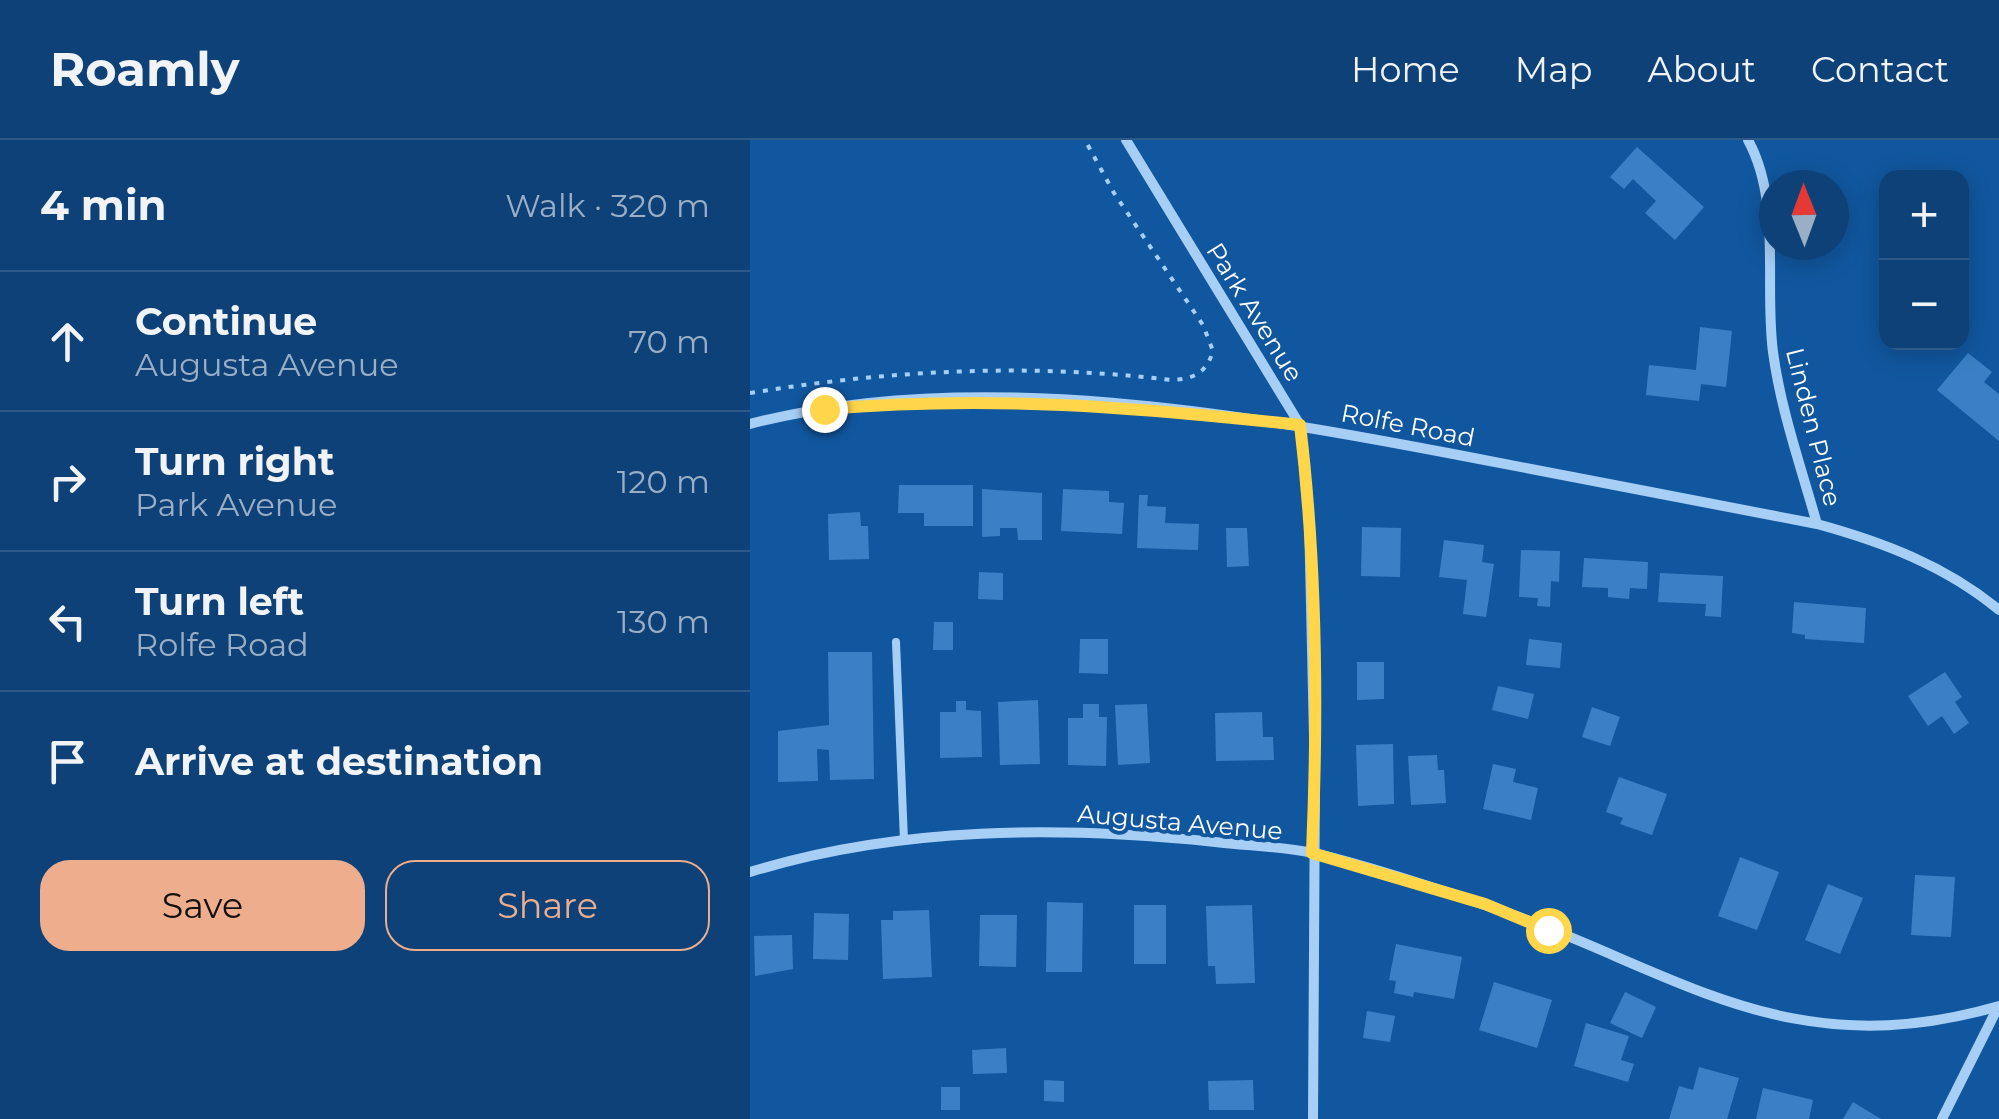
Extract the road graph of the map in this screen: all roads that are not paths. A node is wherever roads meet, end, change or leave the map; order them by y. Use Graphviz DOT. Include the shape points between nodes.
graph roads {
  1 [pos="1126,140"];
  2 [pos="1748,140"];
  3 [pos="750,424"];
  4 [pos="1300,425"];
  5 [pos="1817,524"];
  6 [pos="1999,610"];
  7 [pos="896,642"];
  8 [pos="904,841"];
  9 [pos="1312,853"];
  10 [pos="750,872"];
  11 [pos="1999,1006"];
  12 [pos="1312,1119"];
  13 [pos="1942,1119"];
  1 -- 4 [label="street, Park Avenue"];
  2 -- 5 [label="street, Linden Place" via="1760,168 1767,219 1778,381"];
  3 -- 4 [label="street, Rolfe Road" via="824,409 980,400 1135,407"];
  4 -- 5 [label="street, Rolfe Road"];
  4 -- 9 [label="street, Park Avenue" via="1309,537"];
  5 -- 6 [label="street, Linden Place" via="1926,562"];
  7 -- 8 [label="lane"];
  8 -- 9 [label="street, Augusta Avenue" via="1089,832"];
  8 -- 10 [label="street, Augusta Avenue"];
  9 -- 11 [label="street, Augusta Avenue" via="1485,904 1704,995 1804,1021 1911,1027"];
  9 -- 12 [label="street, Park Avenue"];
  11 -- 13 [label="street"];
}
